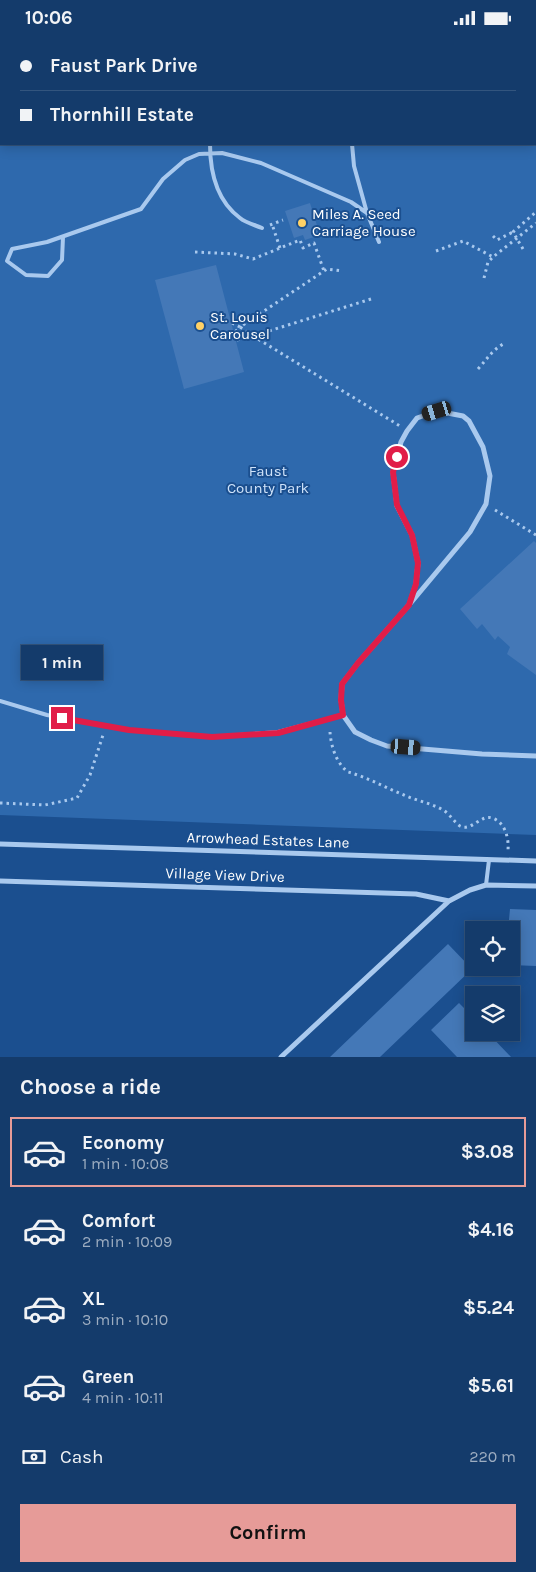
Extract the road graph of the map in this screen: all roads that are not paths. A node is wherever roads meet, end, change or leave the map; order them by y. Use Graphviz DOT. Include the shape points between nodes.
graph roads {
  1 [pos="210,145"];
  2 [pos="352,145"];
  3 [pos="210,153"];
  4 [pos="367,213"];
  5 [pos="262,228"];
  6 [pos="63,237"];
  7 [pos="379,241"];
  8 [pos="409,605"];
  9 [pos="0,701"];
  10 [pos="343,715"];
  11 [pos="536,756"];
  12 [pos="0,844"];
  13 [pos="489,860"];
  14 [pos="536,861"];
  15 [pos="0,881"];
  16 [pos="486,885"];
  17 [pos="536,886"];
  18 [pos="449,901"];
  19 [pos="281,1057"];
  1 -- 3 [label="lane"];
  2 -- 4 [label="lane" via="354,166"];
  3 -- 4 [label="lane" via="261,163 351,202"];
  3 -- 5 [label="lane" via="215,182 224,201 241,219"];
  3 -- 6 [label="lane" via="185,160 163,179 141,209"];
  4 -- 7 [label="lane"];
  6 -- 6 [label="lane" via="62,260 48,275 26,275 7,261 12,249"];
  8 -- 8 [label="street" via="470,532 486,504 490,476 483,447 463,416 437,411 417,418 402,442 393,472 397,505 412,535 418,563"];
  8 -- 10 [label="street" via="342,684"];
  9 -- 10 [label="lane" via="47,715 129,730 212,737 278,733"];
  10 -- 11 [label="street" via="355,732 388,746"];
  12 -- 13 [label="street, Arrowhead Estates Lane"];
  13 -- 14 [label="street, Arrowhead Estates Lane"];
  13 -- 16 [label="lane"];
  15 -- 18 [label="street, Village View Drive" via="416,894"];
  16 -- 17 [label="street"];
  16 -- 18 [label="street"];
  18 -- 19 [label="street"];
}
